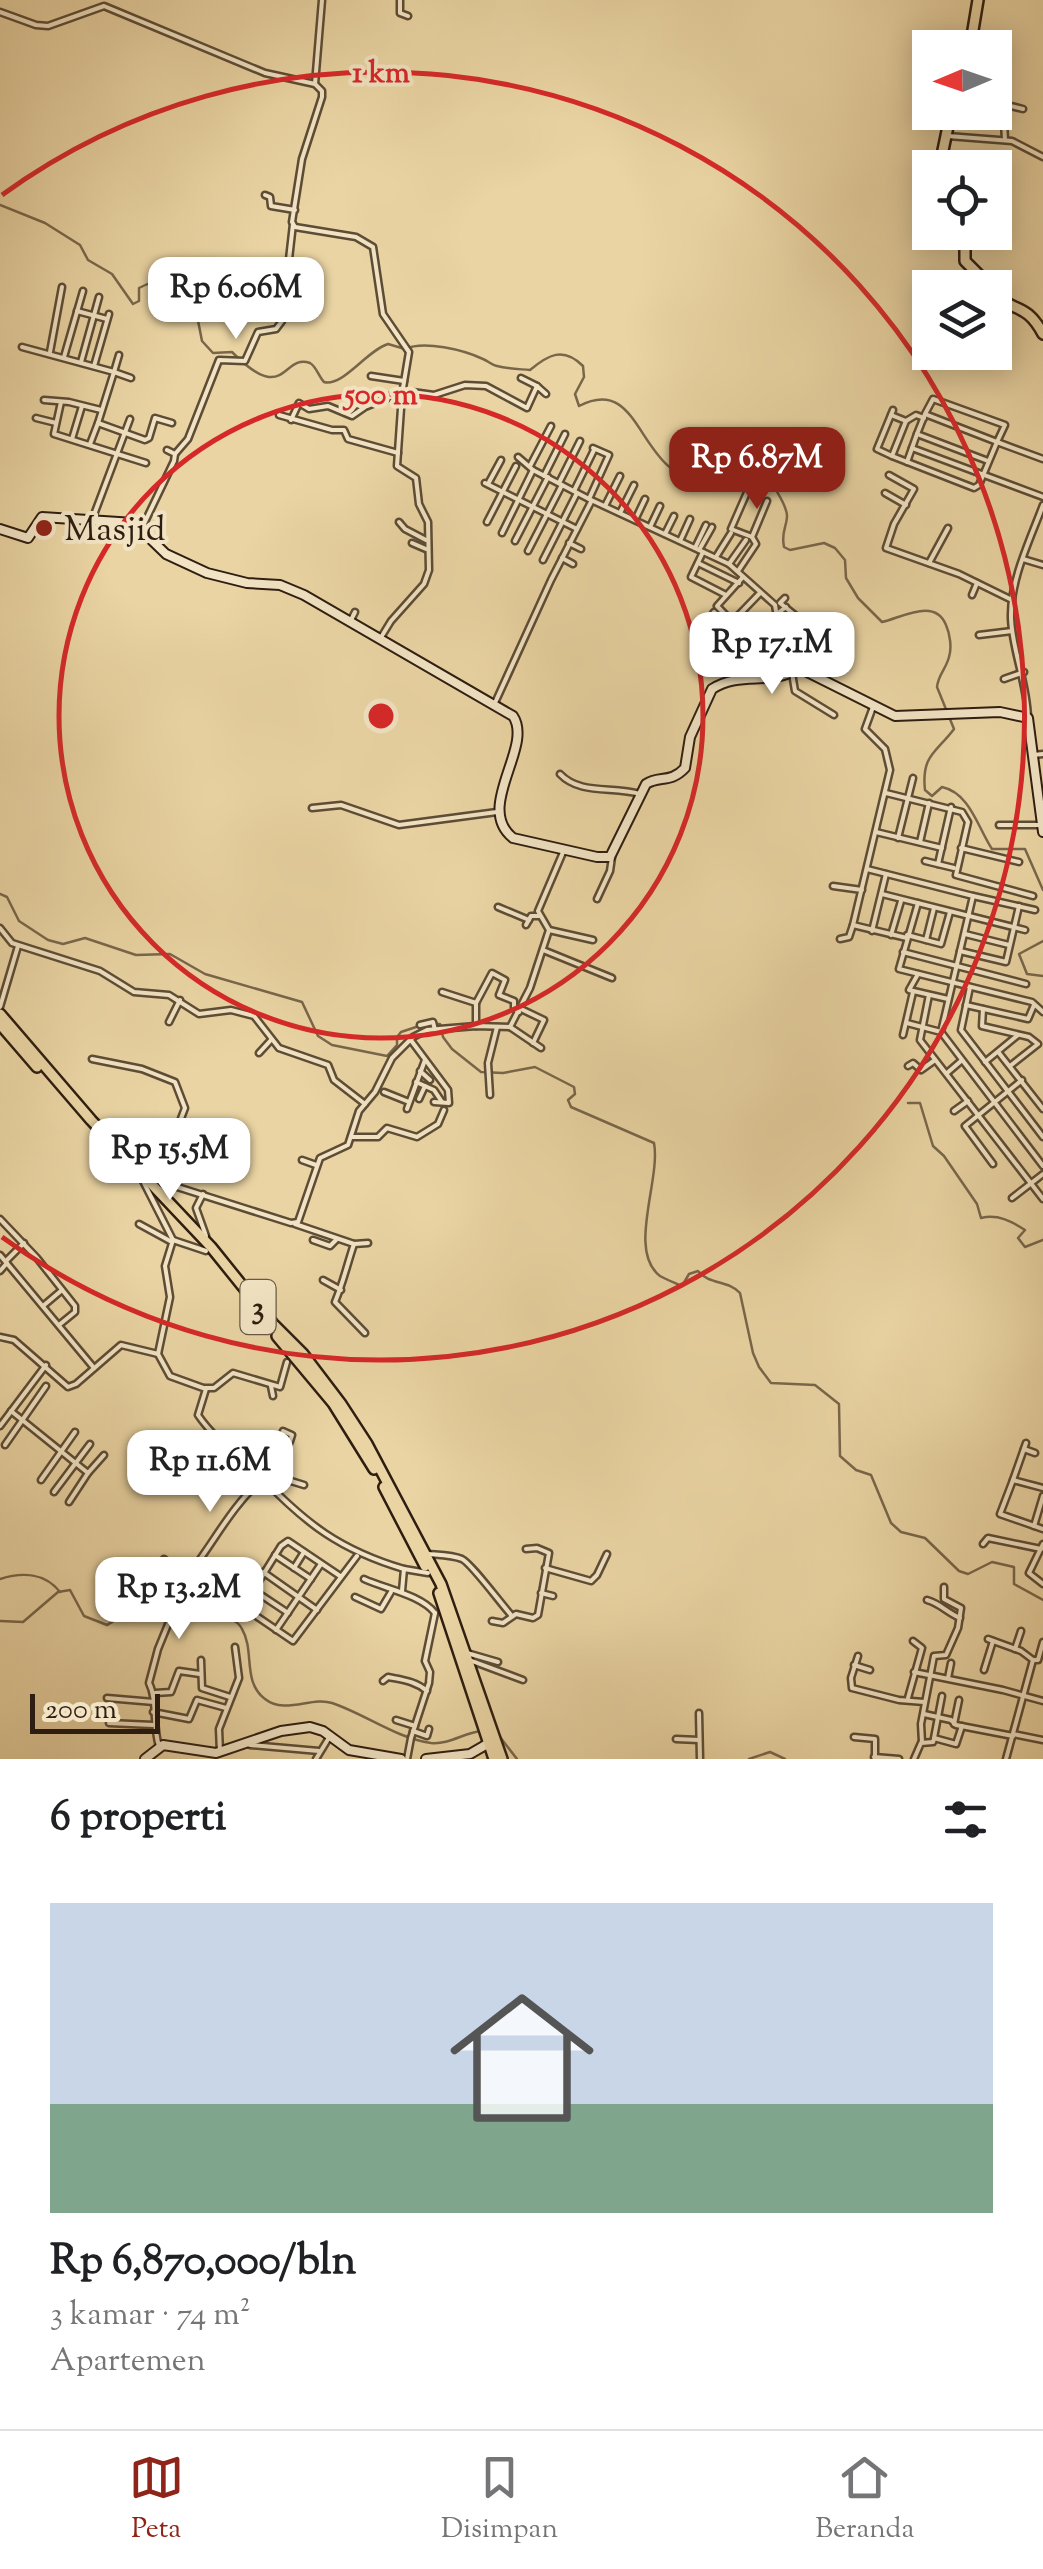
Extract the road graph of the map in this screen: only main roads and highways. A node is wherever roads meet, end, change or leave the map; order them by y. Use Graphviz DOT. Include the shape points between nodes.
graph roads {
  1 [pos="978,0"];
  2 [pos="973,30"];
  3 [pos="1012,304"];
  4 [pos="1043,334"];
  5 [pos="0,1010"];
  6 [pos="0,1024"];
  7 [pos="42,1068"];
  8 [pos="145,1180"];
  9 [pos="364,1445"];
  10 [pos="492,1738"];
  11 [pos="494,1759"];
  12 [pos="502,1759"];
  1 -- 2 [label="main road"];
  3 -- 4 [label="main road" via="1030,313"];
  5 -- 7 [label="main road, 3"];
  6 -- 7 [label="main road, 3"];
  7 -- 8 [label="main road, 3"];
  7 -- 8 [label="main road, 3"];
  8 -- 9 [label="main road, 3" via="303,1354"];
  9 -- 10 [label="main road, 3" via="447,1615"];
  9 -- 10 [label="main road, 3" via="449,1602"];
  10 -- 11 [label="main road, 3"];
  10 -- 12 [label="main road, 3"];
}
